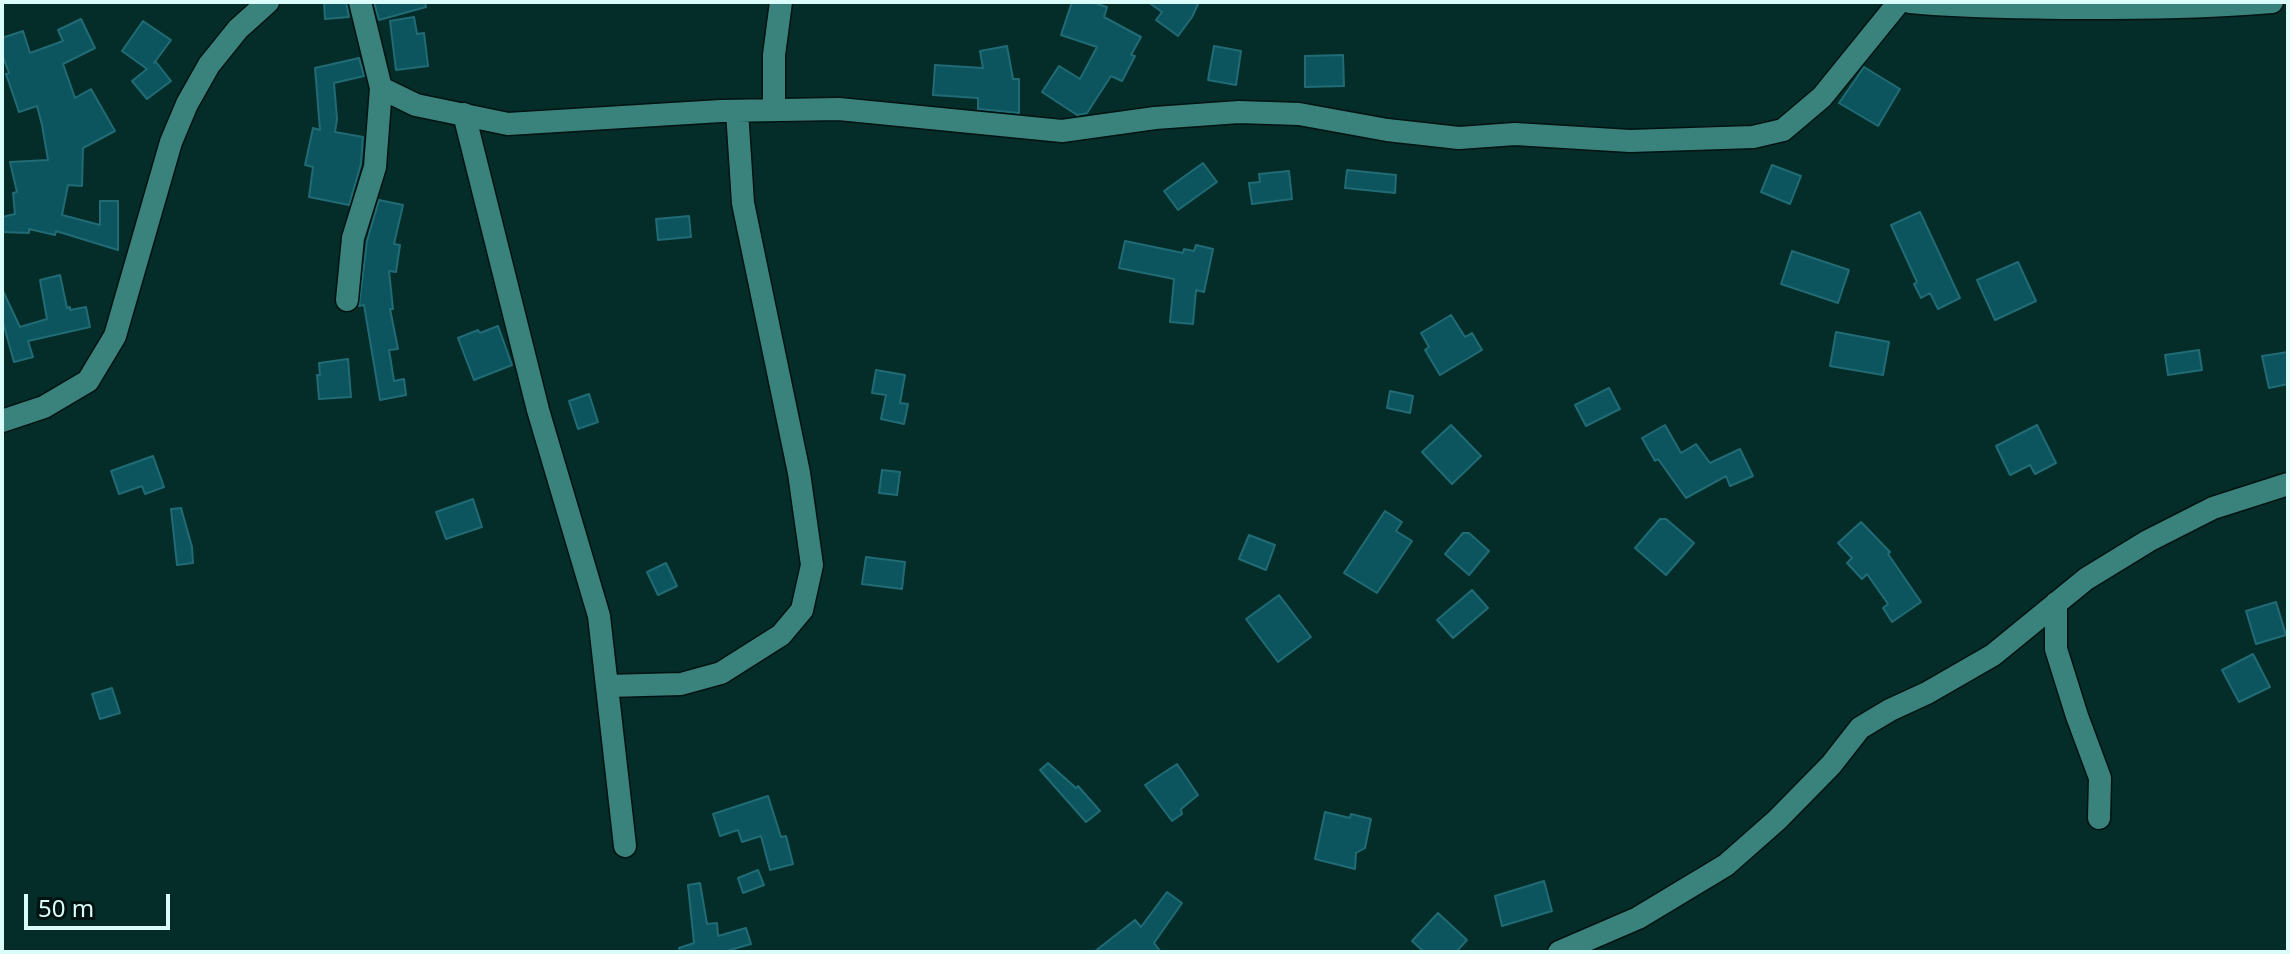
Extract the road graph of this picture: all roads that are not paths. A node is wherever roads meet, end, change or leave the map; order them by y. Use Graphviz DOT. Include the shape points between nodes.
graph roads {
  1 [pos="268,2"];
  2 [pos="360,2"];
  3 [pos="781,2"];
  4 [pos="1899,2"];
  5 [pos="1910,2"];
  6 [pos="2272,2"];
  7 [pos="381,88"];
  8 [pos="774,110"];
  9 [pos="737,111"];
  10 [pos="464,114"];
  11 [pos="347,300"];
  12 [pos="2,421"];
  13 [pos="2288,484"];
  14 [pos="2056,603"];
  15 [pos="607,686"];
  16 [pos="2099,818"];
  17 [pos="625,846"];
  18 [pos="1559,952"];
  1 -- 12 [label="street" via="228,41 187,104 171,142 115,336 88,381 44,407"];
  2 -- 7 [label="street"];
  3 -- 8 [label="street"];
  4 -- 8 [label="street" via="1822,97 1783,130 1753,137 1459,138 1299,114 1239,112 1062,131 839,109"];
  5 -- 6 [label="street" via="2121,8"];
  7 -- 10 [label="street" via="416,105"];
  7 -- 11 [label="street" via="375,167 353,238"];
  8 -- 9 [label="street"];
  9 -- 10 [label="street" via="508,124"];
  9 -- 15 [label="street" via="743,203 799,473 812,565 802,610 781,635 721,673 681,684"];
  10 -- 15 [label="street" via="538,410 599,616"];
  13 -- 14 [label="street" via="2213,508 2148,541"];
  14 -- 16 [label="street" via="2056,649 2100,778"];
  14 -- 18 [label="street" via="1993,655 1860,728 1831,765 1726,865 1638,918"];
  15 -- 17 [label="street"];
}
